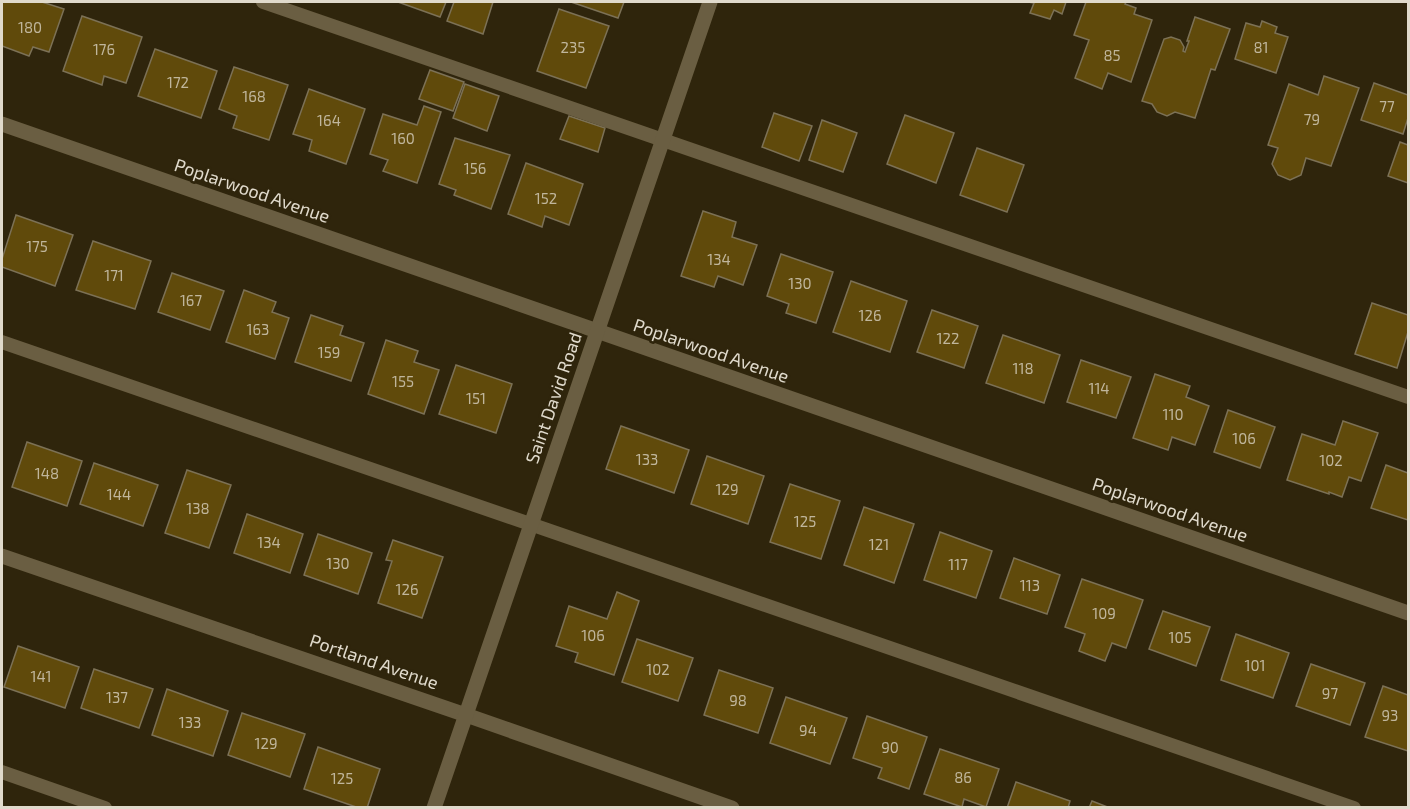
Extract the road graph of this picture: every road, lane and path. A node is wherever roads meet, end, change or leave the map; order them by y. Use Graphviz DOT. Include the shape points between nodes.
graph roads {
  1 [pos="263,2"];
  2 [pos="710,2"];
  3 [pos="2,124"];
  4 [pos="663,140"];
  5 [pos="597,332"];
  6 [pos="2,342"];
  7 [pos="1408,397"];
  8 [pos="531,525"];
  9 [pos="2,556"];
  10 [pos="1408,613"];
  11 [pos="466,715"];
  12 [pos="2,772"];
  13 [pos="105,807"];
  14 [pos="434,807"];
  15 [pos="732,807"];
  16 [pos="1354,807"];
  1 -- 4 [label="lane"];
  2 -- 4 [label="street, Saint David Road"];
  3 -- 5 [label="street, Poplarwood Avenue"];
  4 -- 5 [label="street, Saint David Road"];
  4 -- 7 [label="lane"];
  5 -- 8 [label="street, Saint David Road"];
  5 -- 10 [label="street, Poplarwood Avenue"];
  6 -- 8 [label="lane"];
  8 -- 11 [label="street, Saint David Road"];
  8 -- 16 [label="lane"];
  9 -- 11 [label="street, Portland Avenue"];
  11 -- 14 [label="street, Saint David Road"];
  11 -- 15 [label="street, Portland Avenue"];
  12 -- 13 [label="lane"];
}
